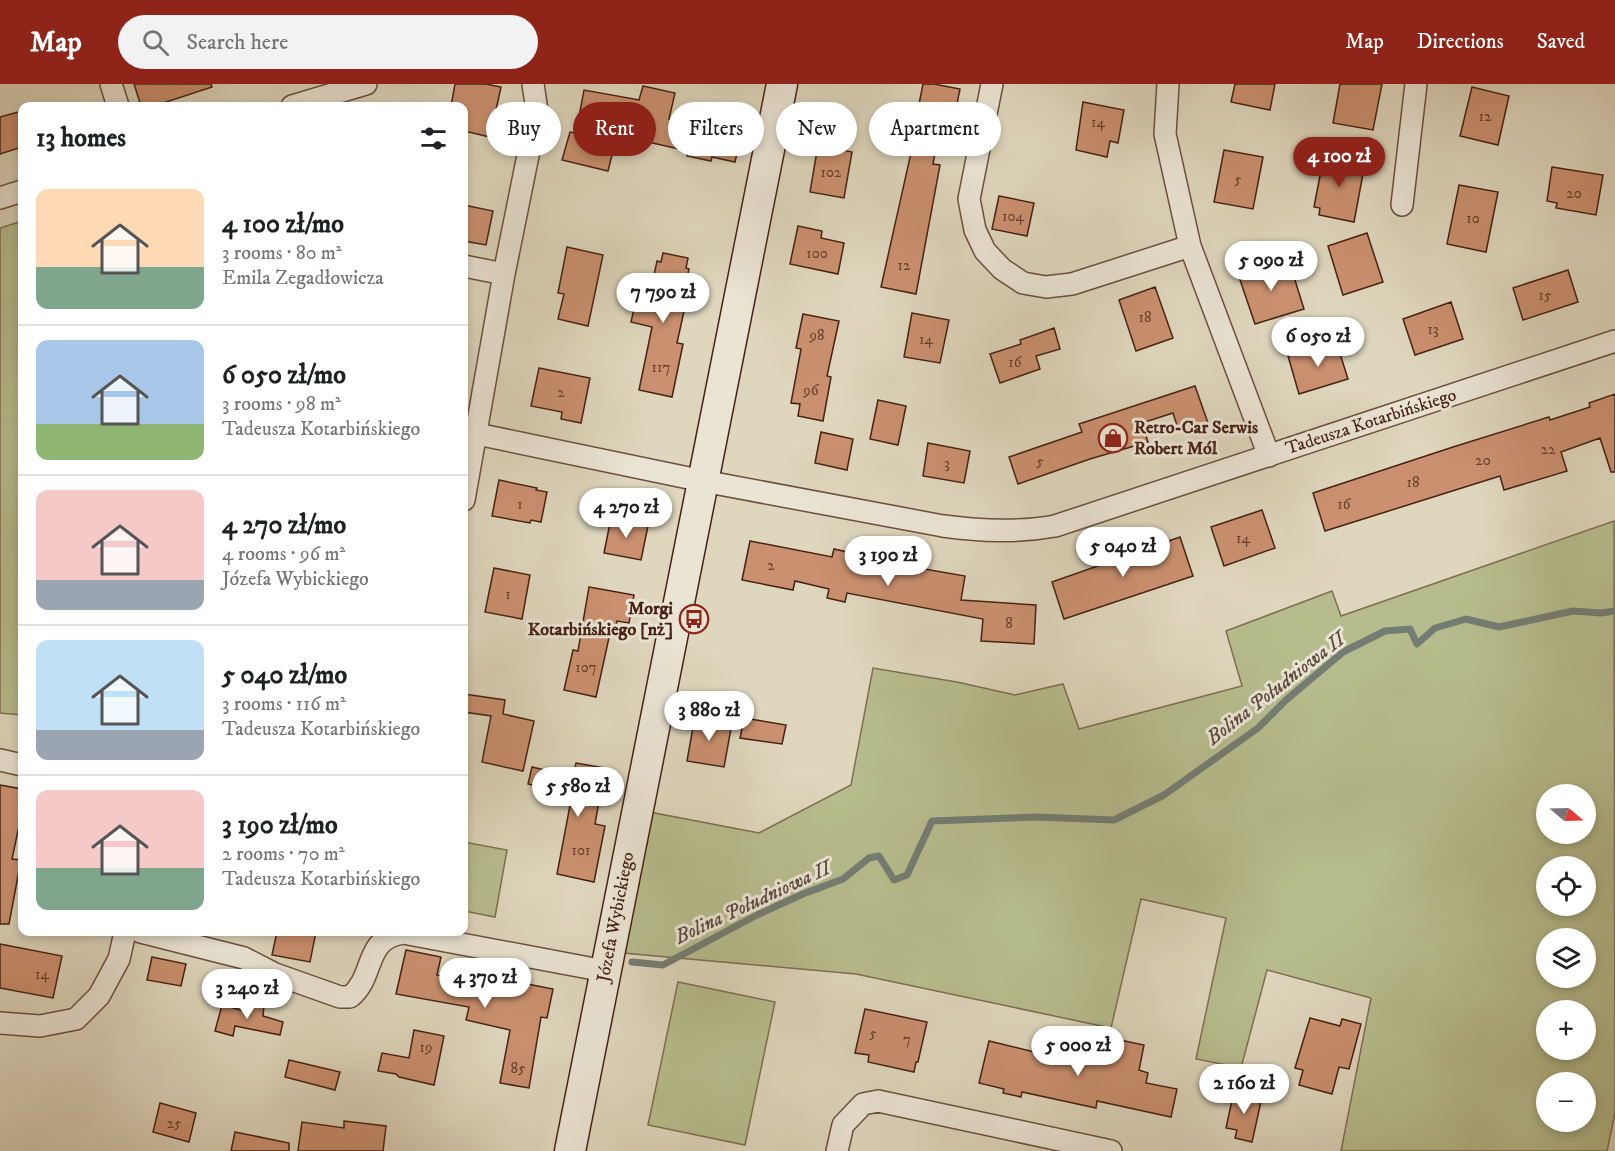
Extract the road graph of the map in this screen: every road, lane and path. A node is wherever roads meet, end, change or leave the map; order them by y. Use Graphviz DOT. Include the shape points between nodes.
graph roads {
  1 [pos="111,84"];
  2 [pos="366,84"];
  3 [pos="533,84"];
  4 [pos="782,84"];
  5 [pos="993,84"];
  6 [pos="1168,84"];
  7 [pos="1416,84"];
  8 [pos="117,102"];
  9 [pos="305,102"];
  10 [pos="18,192"];
  11 [pos="0,198"];
  12 [pos="1402,205"];
  13 [pos="1190,246"];
  14 [pos="468,267"];
  15 [pos="504,274"];
  16 [pos="1615,341"];
  17 [pos="477,434"];
  18 [pos="1269,456"];
  19 [pos="468,480"];
  20 [pos="703,481"];
  21 [pos="0,760"];
  22 [pos="18,764"];
  23 [pos="124,936"];
  24 [pos="157,936"];
  25 [pos="419,936"];
  26 [pos="381,937"];
  27 [pos="605,971"];
  28 [pos="0,1023"];
  29 [pos="570,1151"];
  30 [pos="837,1151"];
  31 [pos="1111,1151"];
  1 -- 8 [label="street"];
  2 -- 9 [label="street"];
  3 -- 15 [label="street" via="537,111"];
  4 -- 20 [label="street, Józefa Wybickiego"];
  5 -- 13 [label="street" via="969,199 975,230 985,251 1002,269 1023,282 1046,287 1072,284"];
  6 -- 13 [label="street" via="1165,134"];
  7 -- 12 [label="street"];
  10 -- 11 [label="street"];
  13 -- 18 [label="street"];
  14 -- 15 [label="street"];
  15 -- 17 [label="street"];
  16 -- 18 [label="street, Tadeusza Kotarbińskiego"];
  17 -- 19 [label="street"];
  17 -- 20 [label="street, Tadeusza Kotarbińskiego"];
  18 -- 20 [label="street, Tadeusza Kotarbińskiego" via="1055,526 1012,532 943,526"];
  20 -- 27 [label="street, Józefa Wybickiego"];
  21 -- 22 [label="street"];
  23 -- 28 [label="street" via="119,959 99,996 76,1019 40,1026"];
  24 -- 26 [label="street" via="244,958 275,974 340,997 350,997 360,989"];
  25 -- 27 [label="street"];
  27 -- 29 [label="street, Józefa Wybickiego"];
  30 -- 31 [label="street" via="843,1125 863,1104 878,1101"];
}
